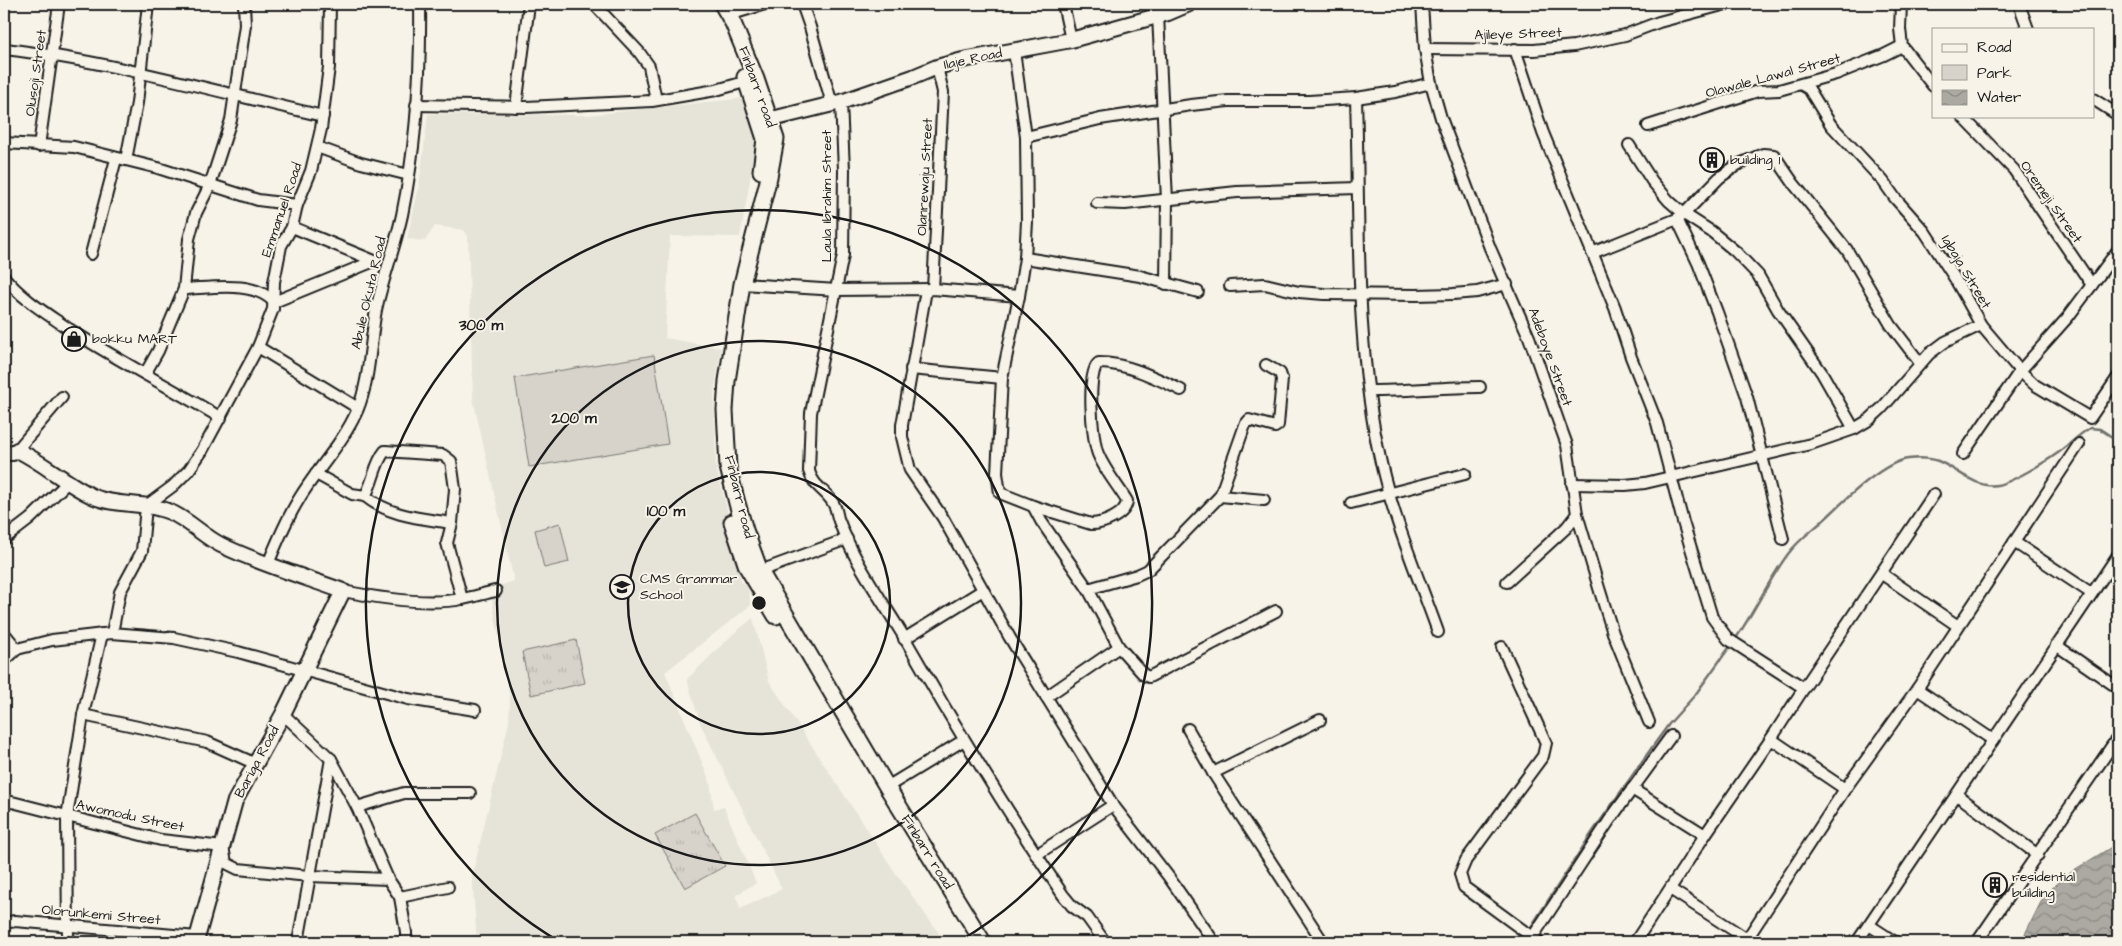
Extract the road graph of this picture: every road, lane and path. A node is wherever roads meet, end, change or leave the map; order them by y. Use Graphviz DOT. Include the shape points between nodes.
graph roads {
  1 [pos="59,4"];
  2 [pos="148,4"];
  3 [pos="244,4"];
  4 [pos="330,4"];
  5 [pos="420,4"];
  6 [pos="529,4"];
  7 [pos="594,4"];
  8 [pos="710,4"];
  9 [pos="765,4"];
  10 [pos="802,4"];
  11 [pos="1063,4"];
  12 [pos="1189,4"];
  13 [pos="1422,4"];
  14 [pos="1726,4"];
  15 [pos="1901,4"];
  16 [pos="2019,4"];
  17 [pos="725,9"];
  18 [pos="1158,15"];
  19 [pos="2028,28"];
  20 [pos="1071,40"];
  21 [pos="1902,46"];
  22 [pos="4,49"];
  23 [pos="1425,49"];
  24 [pos="1515,49"];
  25 [pos="1014,51"];
  26 [pos="52,54"];
  27 [pos="937,67"];
  28 [pos="141,73"];
  29 [pos="751,80"];
  30 [pos="1430,83"];
  31 [pos="1802,84"];
  32 [pos="1932,85"];
  33 [pos="236,96"];
  34 [pos="1356,98"];
  35 [pos="656,100"];
  36 [pos="2094,100"];
  37 [pos="836,103"];
  38 [pos="416,105"];
  39 [pos="516,107"];
  40 [pos="1163,109"];
  41 [pos="2118,115"];
  42 [pos="323,116"];
  43 [pos="1964,118"];
  44 [pos="765,121"];
  45 [pos="1648,126"];
  46 [pos="1026,137"];
  47 [pos="4,143"];
  48 [pos="1629,145"];
  49 [pos="39,146"];
  50 [pos="317,148"];
  51 [pos="121,159"];
  52 [pos="409,175"];
  53 [pos="210,185"];
  54 [pos="1357,188"];
  55 [pos="1167,200"];
  56 [pos="1097,203"];
  57 [pos="297,205"];
  58 [pos="1681,216"];
  59 [pos="292,226"];
  60 [pos="2118,250"];
  61 [pos="1592,253"];
  62 [pos="91,254"];
  63 [pos="1025,258"];
  64 [pos="374,261"];
  65 [pos="386,266"];
  66 [pos="4,276"];
  67 [pos="742,284"];
  68 [pos="1166,284"];
  69 [pos="1506,284"];
  70 [pos="2092,285"];
  71 [pos="1230,286"];
  72 [pos="184,289"];
  73 [pos="837,290"];
  74 [pos="930,290"];
  75 [pos="1198,292"];
  76 [pos="1360,294"];
  77 [pos="1019,296"];
  78 [pos="274,302"];
  79 [pos="1981,325"];
  80 [pos="258,347"];
  81 [pos="1920,363"];
  82 [pos="1266,365"];
  83 [pos="911,369"];
  84 [pos="2020,371"];
  85 [pos="145,374"];
  86 [pos="2118,376"];
  87 [pos="1002,378"];
  88 [pos="1480,387"];
  89 [pos="1181,390"];
  90 [pos="1370,391"];
  91 [pos="62,397"];
  92 [pos="358,408"];
  93 [pos="221,418"];
  94 [pos="1854,429"];
  95 [pos="2079,444"];
  96 [pos="10,451"];
  97 [pos="1963,454"];
  98 [pos="1761,456"];
  99 [pos="316,474"];
  100 [pos="1465,474"];
  101 [pos="1670,477"];
  102 [pos="67,483"];
  103 [pos="1572,484"];
  104 [pos="1389,494"];
  105 [pos="1934,494"];
  106 [pos="365,496"];
  107 [pos="1220,496"];
  108 [pos="1264,500"];
  109 [pos="1351,503"];
  110 [pos="146,506"];
  111 [pos="1034,506"];
  112 [pos="1577,514"];
  113 [pos="452,523"];
  114 [pos="4,539"];
  115 [pos="847,539"];
  116 [pos="1783,539"];
  117 [pos="2014,542"];
  118 [pos="2118,554"];
  119 [pos="268,564"];
  120 [pos="760,571"];
  121 [pos="1882,574"];
  122 [pos="1507,582"];
  123 [pos="1088,589"];
  124 [pos="983,590"];
  125 [pos="343,591"];
  126 [pos="496,591"];
  127 [pos="2091,593"];
  128 [pos="462,600"];
  129 [pos="1276,611"];
  130 [pos="1958,626"];
  131 [pos="1438,632"];
  132 [pos="4,633"];
  133 [pos="107,634"];
  134 [pos="904,638"];
  135 [pos="2056,645"];
  136 [pos="1119,647"];
  137 [pos="1502,647"];
  138 [pos="17,649"];
  139 [pos="4,660"];
  140 [pos="303,670"];
  141 [pos="1804,688"];
  142 [pos="2118,688"];
  143 [pos="1917,690"];
  144 [pos="1046,697"];
  145 [pos="474,710"];
  146 [pos="283,714"];
  147 [pos="83,715"];
  148 [pos="1320,720"];
  149 [pos="1649,722"];
  150 [pos="1188,729"];
  151 [pos="1671,736"];
  152 [pos="2118,737"];
  153 [pos="964,740"];
  154 [pos="1771,740"];
  155 [pos="1993,740"];
  156 [pos="331,759"];
  157 [pos="256,764"];
  158 [pos="1213,774"];
  159 [pos="887,787"];
  160 [pos="1632,789"];
  161 [pos="1846,790"];
  162 [pos="470,792"];
  163 [pos="1957,795"];
  164 [pos="4,803"];
  165 [pos="1113,805"];
  166 [pos="357,807"];
  167 [pos="67,816"];
  168 [pos="1705,835"];
  169 [pos="223,847"];
  170 [pos="1036,855"];
  171 [pos="2038,855"];
  172 [pos="309,876"];
  173 [pos="388,879"];
  174 [pos="448,887"];
  175 [pos="1670,889"];
  176 [pos="400,897"];
  177 [pos="4,923"];
  178 [pos="1869,925"];
  179 [pos="68,926"];
  180 [pos="1530,937"];
  181 [pos="196,940"];
  182 [pos="1746,941"];
  183 [pos="68,942"];
  184 [pos="298,942"];
  185 [pos="406,942"];
  186 [pos="971,942"];
  187 [pos="983,942"];
  188 [pos="1105,942"];
  189 [pos="1214,942"];
  190 [pos="1323,942"];
  191 [pos="1635,942"];
  192 [pos="1857,942"];
  193 [pos="1895,942"];
  194 [pos="1977,942"];
  1 -- 26 [label="street, Olusoji Street"];
  2 -- 28 [label="street"];
  3 -- 33 [label="street" via="245,25"];
  4 -- 42 [label="street, Emmanuel Road" via="329,67"];
  5 -- 38 [label="street, Abule Okuta Road"];
  6 -- 39 [label="street"];
  7 -- 35 [label="street" via="640,52 649,66"];
  8 -- 29 [label="main road, Finbarr road"];
  9 -- 17 [label="street"];
  10 -- 37 [label="street, Laula Ibrahim Street"];
  11 -- 20 [label="street"];
  12 -- 18 [label="street, Ilaje Road"];
  13 -- 23 [label="street, Adeboye Street"];
  14 -- 24 [label="street, Ajileye Street" via="1595,42 1534,50"];
  15 -- 21 [label="street"];
  16 -- 19 [label="street"];
  17 -- 29 [label="main road, Finbarr road"];
  18 -- 20 [label="street, Ilaje Road"];
  18 -- 40 [label="street"];
  20 -- 25 [label="street, Ilaje Road"];
  21 -- 31 [label="street, Olawale Lawal Street" via="1861,65"];
  21 -- 32 [label="street"];
  22 -- 26 [label="street"];
  23 -- 24 [label="street, Ajileye Street"];
  23 -- 30 [label="street, Adeboye Street"];
  24 -- 61 [label="street" via="1543,132"];
  25 -- 27 [label="street, Ilaje Road"];
  25 -- 46 [label="street"];
  26 -- 28 [label="street"];
  26 -- 49 [label="street, Olusoji Street"];
  27 -- 37 [label="street, Ilaje Road"];
  27 -- 74 [label="street, Olanrewaju Street" via="943,92"];
  28 -- 33 [label="street"];
  28 -- 51 [label="street"];
  29 -- 35 [label="street" via="716,90"];
  29 -- 44 [label="main road, Finbarr road"];
  30 -- 34 [label="street"];
  30 -- 69 [label="street, Adeboye Street"];
  31 -- 45 [label="street, Olawale Lawal Street" via="1758,91"];
  31 -- 79 [label="street, Igbaja Street" via="1809,89 1831,125 1884,181 1894,198 1925,232"];
  33 -- 42 [label="street"];
  33 -- 53 [label="street"];
  34 -- 40 [label="street" via="1228,101"];
  34 -- 54 [label="street"];
  35 -- 39 [label="street"];
  36 -- 41 [label="street"];
  37 -- 44 [label="street, Ilaje Road"];
  37 -- 73 [label="street, Laula Ibrahim Street" via="844,170 843,255"];
  38 -- 39 [label="street"];
  38 -- 52 [label="street, Abule Okuta Road"];
  40 -- 46 [label="street" via="1100,119"];
  40 -- 55 [label="street"];
  42 -- 50 [label="street, Emmanuel Road"];
  43 -- 70 [label="street, Oremeji Street" via="2014,170"];
  44 -- 67 [label="main road, Finbarr road" via="776,139 775,151"];
  44 -- 186 [label="main road, Finbarr road" via="765,146 718,379 718,467 727,504 747,567 879,793"];
  46 -- 63 [label="street"];
  47 -- 49 [label="street"];
  48 -- 58 [label="street" via="1652,181"];
  49 -- 51 [label="street" via="74,147"];
  50 -- 52 [label="street"];
  50 -- 57 [label="street, Emmanuel Road"];
  51 -- 53 [label="street"];
  51 -- 62 [label="street"];
  52 -- 65 [label="street, Abule Okuta Road" via="402,217"];
  53 -- 57 [label="street" via="258,200"];
  53 -- 72 [label="street" via="196,212 189,239"];
  54 -- 55 [label="street" via="1237,192"];
  54 -- 76 [label="street"];
  55 -- 56 [label="street"];
  55 -- 68 [label="street"];
  57 -- 59 [label="street, Emmanuel Road"];
  58 -- 61 [label="street"];
  58 -- 81 [label="street" via="1719,178 1737,165 1763,154 1774,155 1847,250 1891,325"];
  58 -- 94 [label="street" via="1712,232 1758,275"];
  58 -- 98 [label="street" via="1747,397"];
  59 -- 64 [label="street"];
  59 -- 78 [label="street, Emmanuel Road" via="282,246 274,282"];
  60 -- 70 [label="street"];
  61 -- 101 [label="street" via="1616,308 1657,423"];
  63 -- 68 [label="street" via="1140,276"];
  63 -- 77 [label="street"];
  64 -- 65 [label="street"];
  64 -- 78 [label="street"];
  65 -- 92 [label="street, Abule Okuta Road"];
  66 -- 85 [label="street" via="53,318"];
  67 -- 73 [label="street"];
  67 -- 120 [label="main road, Finbarr road" via="727,381 726,438 728,467 737,503"];
  68 -- 75 [label="street"];
  69 -- 76 [label="street" via="1453,294"];
  69 -- 103 [label="street, Adeboye Street" via="1529,337 1567,445"];
  70 -- 84 [label="street"];
  71 -- 76 [label="street" via="1265,284 1299,292"];
  72 -- 78 [label="street" via="242,288 266,294"];
  72 -- 85 [label="street"];
  73 -- 74 [label="street"];
  73 -- 115 [label="street, Laula Ibrahim Street" via="812,413 809,471 815,485 829,495"];
  74 -- 77 [label="street"];
  74 -- 83 [label="street, Olanrewaju Street"];
  76 -- 90 [label="street"];
  77 -- 87 [label="street"];
  78 -- 80 [label="street, Emmanuel Road"];
  79 -- 81 [label="street" via="1945,342"];
  79 -- 84 [label="street, Igbaja Street"];
  80 -- 92 [label="street"];
  80 -- 93 [label="street, Emmanuel Road"];
  81 -- 94 [label="street" via="1882,408"];
  82 -- 107 [label="street" via="1280,373 1282,379 1280,421 1275,427 1249,420"];
  83 -- 87 [label="street"];
  83 -- 124 [label="street, Olanrewaju Street" via="902,437 910,470 943,518"];
  84 -- 86 [label="street, Igbaja Street" via="2036,385 2090,418"];
  84 -- 97 [label="street"];
  85 -- 93 [label="street"];
  87 -- 111 [label="street" via="998,488 1004,496"];
  88 -- 90 [label="street"];
  89 -- 111 [label="street" via="1133,370 1112,364 1096,364 1092,395 1094,439 1102,463 1127,501 1127,506 1100,524"];
  90 -- 104 [label="street"];
  91 -- 96 [label="street"];
  92 -- 99 [label="street, Abule Okuta Road"];
  93 -- 110 [label="street, Emmanuel Road" via="189,470"];
  94 -- 98 [label="street"];
  95 -- 117 [label="street"];
  96 -- 102 [label="street" via="31,456"];
  98 -- 101 [label="street"];
  98 -- 116 [label="street"];
  99 -- 106 [label="street" via="352,494"];
  99 -- 119 [label="street, Abule Okuta Road" via="299,499"];
  100 -- 104 [label="street"];
  101 -- 103 [label="street" via="1625,485"];
  101 -- 141 [label="street" via="1712,617 1732,642"];
  102 -- 110 [label="street" via="103,501"];
  102 -- 114 [label="street"];
  103 -- 112 [label="street, Adeboye Street"];
  104 -- 109 [label="street"];
  104 -- 131 [label="street"];
  105 -- 121 [label="street"];
  106 -- 113 [label="street" via="379,507 397,514"];
  106 -- 113 [label="street" via="379,458 385,451 443,455 451,461 455,489"];
  107 -- 108 [label="street"];
  107 -- 123 [label="street" via="1148,570"];
  110 -- 119 [label="street" via="168,511 218,543"];
  110 -- 133 [label="street" via="142,551 120,592"];
  111 -- 123 [label="street"];
  112 -- 122 [label="street"];
  112 -- 149 [label="street, Adeboye Street" via="1614,633"];
  113 -- 128 [label="street" via="447,543"];
  115 -- 120 [label="street"];
  115 -- 134 [label="street, Laula Ibrahim Street"];
  117 -- 127 [label="street"];
  117 -- 130 [label="street"];
  118 -- 127 [label="street"];
  119 -- 125 [label="street"];
  120 -- 159 [label="main road, Finbarr road"];
  121 -- 130 [label="street"];
  121 -- 141 [label="street"];
  123 -- 136 [label="street"];
  124 -- 134 [label="street"];
  124 -- 144 [label="street, Olanrewaju Street"];
  125 -- 128 [label="street" via="381,598"];
  125 -- 140 [label="street, Bariga Road"];
  126 -- 128 [label="street"];
  127 -- 135 [label="street"];
  129 -- 136 [label="street" via="1149,677"];
  130 -- 143 [label="street"];
  132 -- 138 [label="street"];
  133 -- 138 [label="street" via="52,640"];
  133 -- 140 [label="street" via="174,638"];
  133 -- 147 [label="street"];
  134 -- 153 [label="street, Laula Ibrahim Street"];
  135 -- 142 [label="street"];
  135 -- 155 [label="street"];
  136 -- 144 [label="street"];
  137 -- 180 [label="street" via="1546,743 1545,750 1466,860 1460,874 1464,887"];
  138 -- 139 [label="street"];
  140 -- 145 [label="street" via="408,699"];
  140 -- 146 [label="street, Bariga Road"];
  141 -- 154 [label="street"];
  143 -- 155 [label="street"];
  143 -- 161 [label="street"];
  144 -- 165 [label="street, Olanrewaju Street"];
  146 -- 156 [label="street"];
  146 -- 157 [label="street, Bariga Road"];
  147 -- 157 [label="street" via="206,742"];
  147 -- 167 [label="street"];
  148 -- 158 [label="street"];
  150 -- 158 [label="street"];
  151 -- 160 [label="street"];
  152 -- 171 [label="street"];
  153 -- 159 [label="street"];
  153 -- 170 [label="street, Laula Ibrahim Street"];
  154 -- 161 [label="street"];
  154 -- 168 [label="street"];
  155 -- 163 [label="street"];
  156 -- 166 [label="street"];
  156 -- 172 [label="street"];
  157 -- 169 [label="street, Bariga Road" via="236,801"];
  158 -- 190 [label="street"];
  159 -- 187 [label="main road, Finbarr road"];
  160 -- 168 [label="street"];
  160 -- 180 [label="street"];
  161 -- 182 [label="street"];
  162 -- 166 [label="street" via="404,794"];
  163 -- 171 [label="street"];
  163 -- 178 [label="street"];
  164 -- 167 [label="street, Awomodu Street" via="12,802"];
  165 -- 170 [label="street"];
  165 -- 189 [label="street, Olanrewaju Street"];
  166 -- 173 [label="street"];
  167 -- 169 [label="street, Awomodu Street" via="161,840"];
  167 -- 179 [label="street"];
  168 -- 175 [label="street"];
  169 -- 172 [label="street" via="226,863 238,869"];
  169 -- 181 [label="street, Bariga Road"];
  170 -- 188 [label="street, Laula Ibrahim Street" via="1063,895 1087,917"];
  171 -- 194 [label="street"];
  172 -- 173 [label="street"];
  172 -- 184 [label="street"];
  173 -- 176 [label="street"];
  174 -- 176 [label="street"];
  175 -- 182 [label="street"];
  175 -- 191 [label="street"];
  176 -- 185 [label="street"];
  177 -- 179 [label="street, Olorunkemi Street" via="15,921"];
  178 -- 192 [label="street"];
  178 -- 193 [label="street"];
  179 -- 181 [label="street, Olorunkemi Street"];
  179 -- 183 [label="street"];
}
